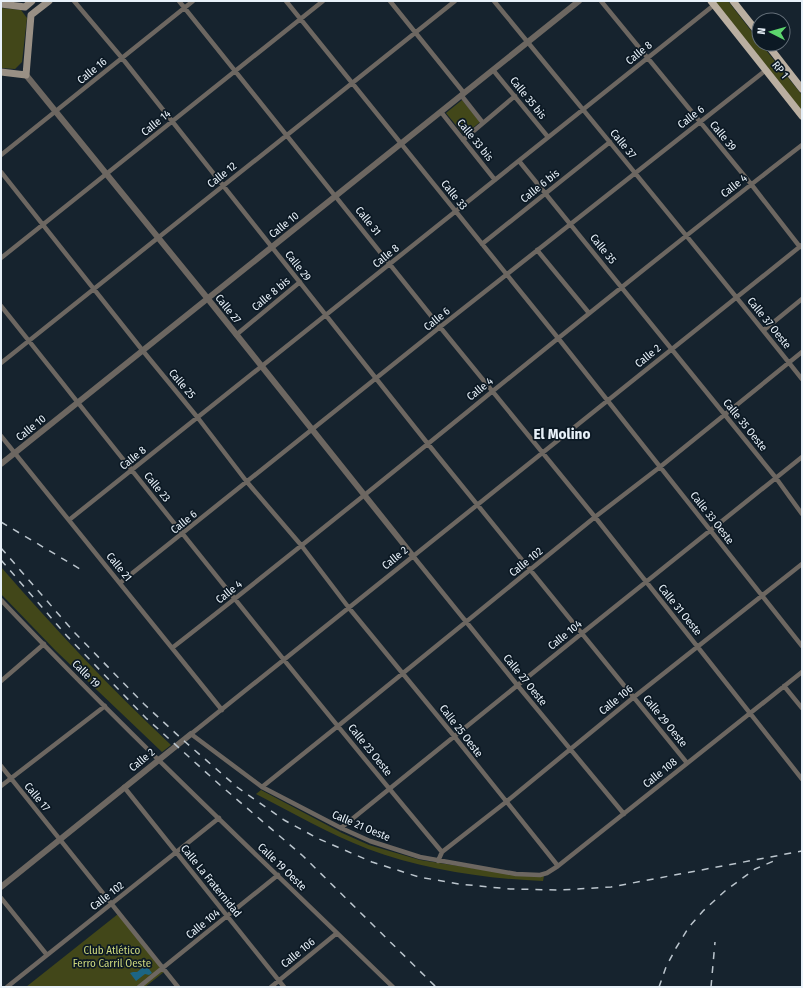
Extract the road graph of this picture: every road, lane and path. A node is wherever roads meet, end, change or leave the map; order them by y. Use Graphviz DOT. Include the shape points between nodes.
graph roads {
  1 [pos="32,1"];
  2 [pos="49,1"];
  3 [pos="74,1"];
  4 [pos="180,1"];
  5 [pos="193,1"];
  6 [pos="286,1"];
  7 [pos="322,1"];
  8 [pos="390,1"];
  9 [pos="455,1"];
  10 [pos="494,1"];
  11 [pos="579,1"];
  12 [pos="601,1"];
  13 [pos="733,1"];
  14 [pos="712,3"];
  15 [pos="1,4"];
  16 [pos="25,7"];
  17 [pos="185,8"];
  18 [pos="32,15"];
  19 [pos="300,19"];
  20 [pos="751,24"];
  21 [pos="415,33"];
  22 [pos="528,42"];
  23 [pos="773,52"];
  24 [pos="122,58"];
  25 [pos="648,58"];
  26 [pos="235,70"];
  27 [pos="493,70"];
  28 [pos="766,70"];
  29 [pos="1,72"];
  30 [pos="26,75"];
  31 [pos="352,84"];
  32 [pos="802,89"];
  33 [pos="462,94"];
  34 [pos="515,96"];
  35 [pos="584,110"];
  36 [pos="56,112"];
  37 [pos="441,112"];
  38 [pos="802,116"];
  39 [pos="700,121"];
  40 [pos="172,122"];
  41 [pos="483,123"];
  42 [pos="287,135"];
  43 [pos="548,137"];
  44 [pos="463,140"];
  45 [pos="610,142"];
  46 [pos="402,143"];
  47 [pos="802,145"];
  48 [pos="1,155"];
  49 [pos="519,161"];
  50 [pos="1,172"];
  51 [pos="635,173"];
  52 [pos="106,174"];
  53 [pos="495,180"];
  54 [pos="751,184"];
  55 [pos="223,186"];
  56 [pos="545,193"];
  57 [pos="336,196"];
  58 [pos="455,211"];
  59 [pos="43,224"];
  60 [pos="570,224"];
  61 [pos="685,236"];
  62 [pos="158,238"];
  63 [pos="482,244"];
  64 [pos="801,246"];
  65 [pos="272,247"];
  66 [pos="537,250"];
  67 [pos="1,258"];
  68 [pos="391,263"];
  69 [pos="506,275"];
  70 [pos="300,282"];
  71 [pos="622,287"];
  72 [pos="94,288"];
  73 [pos="737,298"];
  74 [pos="208,299"];
  75 [pos="802,299"];
  76 [pos="1,306"];
  77 [pos="589,313"];
  78 [pos="326,315"];
  79 [pos="440,327"];
  80 [pos="764,330"];
  81 [pos="236,335"];
  82 [pos="558,338"];
  83 [pos="29,341"];
  84 [pos="672,349"];
  85 [pos="143,351"];
  86 [pos="802,352"];
  87 [pos="1,363"];
  88 [pos="789,363"];
  89 [pos="262,366"];
  90 [pos="376,378"];
  91 [pos="802,379"];
  92 [pos="492,391"];
  93 [pos="608,401"];
  94 [pos="78,402"];
  95 [pos="725,415"];
  96 [pos="198,418"];
  97 [pos="312,430"];
  98 [pos="1,436"];
  99 [pos="428,444"];
  100 [pos="15,453"];
  101 [pos="543,453"];
  102 [pos="802,457"];
  103 [pos="1,464"];
  104 [pos="660,467"];
  105 [pos="132,470"];
  106 [pos="776,478"];
  107 [pos="247,482"];
  108 [pos="365,495"];
  109 [pos="478,505"];
  110 [pos="801,510"];
  111 [pos="595,517"];
  112 [pos="69,520"];
  113 [pos="711,530"];
  114 [pos="184,534"];
  115 [pos="301,545"];
  116 [pos="413,556"];
  117 [pos="802,564"];
  118 [pos="530,570"];
  119 [pos="647,582"];
  120 [pos="120,583"];
  121 [pos="763,596"];
  122 [pos="236,599"];
  123 [pos="1,600"];
  124 [pos="349,608"];
  125 [pos="466,621"];
  126 [pos="581,634"];
  127 [pos="44,644"];
  128 [pos="698,646"];
  129 [pos="802,646"];
  130 [pos="172,648"];
  131 [pos="284,660"];
  132 [pos="802,672"];
  133 [pos="404,674"];
  134 [pos="1,680"];
  135 [pos="518,686"];
  136 [pos="784,686"];
  137 [pos="634,697"];
  138 [pos="105,706"];
  139 [pos="802,708"];
  140 [pos="222,710"];
  141 [pos="750,713"];
  142 [pos="338,726"];
  143 [pos="191,734"];
  144 [pos="454,736"];
  145 [pos="571,749"];
  146 [pos="159,760"];
  147 [pos="688,763"];
  148 [pos="1,766"];
  149 [pos="11,778"];
  150 [pos="802,779"];
  151 [pos="1,786"];
  152 [pos="124,787"];
  153 [pos="262,787"];
  154 [pos="390,789"];
  155 [pos="506,802"];
  156 [pos="624,814"];
  157 [pos="219,818"];
  158 [pos="341,828"];
  159 [pos="60,840"];
  160 [pos="176,852"];
  161 [pos="442,852"];
  162 [pos="438,861"];
  163 [pos="558,866"];
  164 [pos="547,873"];
  165 [pos="278,875"];
  166 [pos="1,887"];
  167 [pos="1,898"];
  168 [pos="112,904"];
  169 [pos="227,916"];
  170 [pos="337,933"];
  171 [pos="47,955"];
  172 [pos="163,968"];
  173 [pos="279,980"];
  174 [pos="7,987"];
  175 [pos="139,987"];
  176 [pos="178,987"];
  177 [pos="271,987"];
  178 [pos="284,987"];
  179 [pos="392,987"];
  1 -- 16 [label="main road"];
  2 -- 18 [label="main road"];
  3 -- 24 [label="street, Calle 29"];
  4 -- 17 [label="street, Calle 31"];
  5 -- 17 [label="street, Calle 16"];
  6 -- 19 [label="street, Calle 33"];
  7 -- 19 [label="street, Calle 14"];
  8 -- 21 [label="street"];
  9 -- 21 [label="street, Calle 12"];
  10 -- 22 [label="street, Calle 37"];
  11 -- 22 [label="street, Calle 10"];
  12 -- 25 [label="street, Calle 39"];
  13 -- 20 [label="main road"];
  14 -- 25 [label="street, Calle 8"];
  14 -- 28 [label="main road, RP 1"];
  15 -- 16 [label="main road"];
  16 -- 18 [label="main road"];
  17 -- 24 [label="street, Calle 16"];
  17 -- 26 [label="street, Calle 31"];
  18 -- 30 [label="main road"];
  19 -- 26 [label="street, Calle 14"];
  19 -- 31 [label="street, Calle 33"];
  21 -- 31 [label="street, Calle 12"];
  21 -- 33 [label="street"];
  22 -- 27 [label="street, Calle 10"];
  22 -- 35 [label="street, Calle 37"];
  23 -- 32 [label="main road, RP 1"];
  24 -- 36 [label="street, Calle 16"];
  24 -- 40 [label="street, Calle 29"];
  25 -- 35 [label="street, Calle 8"];
  25 -- 39 [label="street, Calle 39"];
  26 -- 40 [label="street, Calle 14"];
  26 -- 42 [label="street, Calle 31"];
  27 -- 33 [label="street, Calle 10"];
  27 -- 34 [label="street, Calle 35 bis"];
  28 -- 38 [label="main road, RP 1"];
  28 -- 39 [label="street, Calle 6"];
  29 -- 30 [label="main road"];
  30 -- 36 [label="street, Calle 27"];
  31 -- 42 [label="street, Calle 12"];
  31 -- 46 [label="street, Calle 33"];
  33 -- 37 [label="street, Calle 10"];
  33 -- 41 [label="street"];
  34 -- 41 [label="street"];
  34 -- 43 [label="street, Calle 35 bis"];
  35 -- 43 [label="street, Calle 8"];
  35 -- 45 [label="street, Calle 37"];
  36 -- 48 [label="street, Calle 16"];
  36 -- 52 [label="street, Calle 27"];
  37 -- 44 [label="street, Calle 33 bis"];
  37 -- 46 [label="street, Calle 10"];
  39 -- 51 [label="street, Calle 6"];
  39 -- 54 [label="street, Calle 39"];
  40 -- 52 [label="street, Calle 14"];
  40 -- 55 [label="street, Calle 29"];
  41 -- 44 [label="street"];
  42 -- 55 [label="street, Calle 12"];
  42 -- 57 [label="street, Calle 31"];
  43 -- 49 [label="street, Calle 8"];
  44 -- 53 [label="street, Calle 33 bis"];
  45 -- 51 [label="street, Calle 37"];
  45 -- 56 [label="street, Calle 6 bis"];
  46 -- 57 [label="street, Calle 10"];
  46 -- 58 [label="street, Calle 33"];
  47 -- 54 [label="street, Calle 4"];
  49 -- 53 [label="street, Calle 8"];
  49 -- 56 [label="street, Calle 35"];
  50 -- 59 [label="street, Calle 25"];
  51 -- 60 [label="street, Calle 6"];
  51 -- 61 [label="street, Calle 37"];
  52 -- 59 [label="street, Calle 14"];
  52 -- 62 [label="street, Calle 27"];
  53 -- 58 [label="street, Calle 8"];
  54 -- 61 [label="street, Calle 4"];
  54 -- 64 [label="street, Calle 39"];
  55 -- 62 [label="street, Calle 12"];
  55 -- 65 [label="street, Calle 29"];
  56 -- 60 [label="street, Calle 35"];
  56 -- 63 [label="street, Calle 6 bis"];
  57 -- 65 [label="street, Calle 10"];
  57 -- 68 [label="street, Calle 31"];
  58 -- 63 [label="street, Calle 33"];
  58 -- 68 [label="street, Calle 8"];
  59 -- 67 [label="street, Calle 14"];
  59 -- 72 [label="street, Calle 25"];
  60 -- 66 [label="street, Calle 6"];
  60 -- 71 [label="street, Calle 35"];
  61 -- 71 [label="street, Calle 4"];
  61 -- 73 [label="street, Calle 37"];
  62 -- 72 [label="street, Calle 12"];
  62 -- 74 [label="street, Calle 27"];
  63 -- 69 [label="street, Calle 33"];
  64 -- 73 [label="street, Calle 2"];
  65 -- 70 [label="street, Calle 29"];
  65 -- 74 [label="street, Calle 10"];
  66 -- 69 [label="street, Calle 6"];
  66 -- 77 [label="street"];
  68 -- 78 [label="street, Calle 8"];
  68 -- 79 [label="street, Calle 31"];
  69 -- 79 [label="street, Calle 6"];
  69 -- 82 [label="street, Calle 33"];
  70 -- 78 [label="street, Calle 29"];
  70 -- 81 [label="street, Calle 8 bis"];
  71 -- 77 [label="street, Calle 4"];
  71 -- 84 [label="street, Calle 35"];
  72 -- 83 [label="street, Calle 12"];
  72 -- 85 [label="street, Calle 25"];
  73 -- 80 [label="street, Calle 37 Oeste"];
  73 -- 84 [label="street, Calle 2"];
  74 -- 81 [label="street, Calle 27"];
  74 -- 85 [label="street, Calle 10"];
  75 -- 80 [label="street"];
  76 -- 83 [label="street, Calle 23"];
  77 -- 82 [label="street, Calle 4"];
  78 -- 89 [label="street, Calle 8"];
  78 -- 90 [label="street, Calle 29"];
  79 -- 90 [label="street, Calle 6"];
  79 -- 92 [label="street, Calle 31"];
  80 -- 88 [label="street, Calle 37 Oeste"];
  81 -- 89 [label="street, Calle 27"];
  82 -- 92 [label="street, Calle 4"];
  82 -- 93 [label="street, Calle 33"];
  83 -- 87 [label="street, Calle 12"];
  83 -- 94 [label="street, Calle 23"];
  84 -- 93 [label="street, Calle 2"];
  84 -- 95 [label="street, Calle 35 Oeste"];
  85 -- 94 [label="street, Calle 10"];
  85 -- 96 [label="street, Calle 25"];
  86 -- 88 [label="street, Calle 102"];
  88 -- 91 [label="street, Calle 37 Oeste"];
  88 -- 95 [label="street, Calle 102"];
  89 -- 96 [label="street, Calle 8"];
  89 -- 97 [label="street, Calle 27"];
  90 -- 97 [label="street, Calle 6"];
  90 -- 99 [label="street, Calle 29"];
  92 -- 99 [label="street, Calle 4"];
  92 -- 101 [label="street, Calle 31"];
  93 -- 101 [label="street, Calle 2"];
  93 -- 104 [label="street, Calle 33 Oeste"];
  94 -- 100 [label="street, Calle 10"];
  94 -- 105 [label="street, Calle 23"];
  95 -- 104 [label="street, Calle 102"];
  95 -- 106 [label="street, Calle 35 Oeste"];
  96 -- 105 [label="street, Calle 8"];
  96 -- 107 [label="street, Calle 25"];
  97 -- 107 [label="street, Calle 6"];
  97 -- 108 [label="street, Calle 27"];
  98 -- 100 [label="street, Calle 21"];
  99 -- 108 [label="street, Calle 4"];
  99 -- 109 [label="street, Calle 29"];
  100 -- 103 [label="street, Calle 10"];
  100 -- 112 [label="street, Calle 21"];
  101 -- 109 [label="street, Calle 2"];
  101 -- 111 [label="street, Calle 31 Oeste"];
  102 -- 106 [label="street, Calle 104"];
  104 -- 111 [label="street, Calle 102"];
  104 -- 113 [label="street, Calle 33 Oeste"];
  105 -- 112 [label="street, Calle 8"];
  105 -- 114 [label="street, Calle 23"];
  106 -- 110 [label="street, Calle 35 Oeste"];
  106 -- 113 [label="street, Calle 104"];
  107 -- 114 [label="street, Calle 6"];
  107 -- 115 [label="street, Calle 25"];
  108 -- 115 [label="street, Calle 4"];
  108 -- 116 [label="street, Calle 27"];
  109 -- 116 [label="street, Calle 2"];
  109 -- 118 [label="street, Calle 29 Oeste"];
  111 -- 118 [label="street, Calle 102"];
  111 -- 119 [label="street, Calle 31 Oeste"];
  112 -- 120 [label="street, Calle 21"];
  113 -- 119 [label="street, Calle 104"];
  113 -- 121 [label="street, Calle 33 Oeste"];
  114 -- 120 [label="street, Calle 6"];
  114 -- 122 [label="street, Calle 23"];
  115 -- 122 [label="street, Calle 4"];
  115 -- 124 [label="street, Calle 25"];
  116 -- 124 [label="street, Calle 2"];
  116 -- 125 [label="street, Calle 27 Oeste"];
  117 -- 121 [label="street, Calle 106"];
  118 -- 125 [label="street, Calle 102"];
  118 -- 126 [label="street, Calle 29 Oeste"];
  119 -- 126 [label="street, Calle 104"];
  119 -- 128 [label="street, Calle 31 Oeste"];
  120 -- 130 [label="street, Calle 21"];
  121 -- 128 [label="street, Calle 106"];
  121 -- 129 [label="street, Calle 33 Oeste"];
  122 -- 130 [label="street, Calle 4"];
  122 -- 131 [label="street, Calle 23"];
  123 -- 127 [label="street, Calle 19"];
  124 -- 131 [label="street, Calle 2"];
  124 -- 133 [label="street, Calle 25 Oeste"];
  125 -- 133 [label="street, Calle 102"];
  125 -- 135 [label="street, Calle 27 Oeste"];
  126 -- 135 [label="street, Calle 104"];
  126 -- 137 [label="street, Calle 29 Oeste"];
  127 -- 134 [label="street"];
  127 -- 138 [label="street, Calle 19"];
  128 -- 137 [label="street, Calle 106"];
  128 -- 141 [label="street, Calle 31 Oeste"];
  130 -- 140 [label="street, Calle 21"];
  131 -- 140 [label="street, Calle 2"];
  131 -- 142 [label="street, Calle 23 Oeste"];
  132 -- 136 [label="street, Calle 108"];
  133 -- 142 [label="street, Calle 102"];
  133 -- 144 [label="street, Calle 25 Oeste"];
  135 -- 144 [label="street, Calle 104"];
  135 -- 145 [label="street, Calle 27 Oeste"];
  136 -- 139 [label="street"];
  136 -- 141 [label="street, Calle 108"];
  137 -- 145 [label="street, Calle 106"];
  137 -- 147 [label="street, Calle 29 Oeste"];
  138 -- 146 [label="street, Calle 19"];
  138 -- 149 [label="street"];
  140 -- 143 [label="street, Calle 2"];
  141 -- 147 [label="street, Calle 108"];
  141 -- 150 [label="street, Calle 31 Oeste"];
  142 -- 153 [label="street, Calle 102"];
  142 -- 154 [label="street, Calle 23 Oeste"];
  143 -- 146 [label="street, Calle 2"];
  143 -- 153 [label="street, Calle 21 Oeste"];
  144 -- 154 [label="street, Calle 104"];
  144 -- 155 [label="street, Calle 25 Oeste"];
  145 -- 155 [label="street, Calle 106"];
  145 -- 156 [label="street, Calle 27 Oeste"];
  146 -- 152 [label="street, Calle 2"];
  146 -- 157 [label="street, Calle 19 Oeste"];
  147 -- 156 [label="street, Calle 108"];
  148 -- 149 [label="street, Calle 17"];
  149 -- 151 [label="street"];
  149 -- 159 [label="street, Calle 17"];
  152 -- 159 [label="street, Calle 2"];
  152 -- 160 [label="street, Calle La Fraternidad"];
  153 -- 158 [label="street, Calle 21 Oeste"];
  154 -- 158 [label="street, Calle 104"];
  154 -- 161 [label="street, Calle 23 Oeste"];
  155 -- 161 [label="street, Calle 106"];
  155 -- 163 [label="street, Calle 25 Oeste"];
  156 -- 163 [label="street, Calle 108"];
  157 -- 160 [label="street, Calle 102"];
  157 -- 165 [label="street, Calle 19 Oeste"];
  158 -- 162 [label="street, Calle 21 Oeste" via="389,848"];
  159 -- 166 [label="street, Calle 2"];
  159 -- 168 [label="street, Calle 17"];
  160 -- 168 [label="street, Calle 102"];
  160 -- 169 [label="street, Calle La Fraternidad"];
  161 -- 162 [label="street"];
  162 -- 164 [label="street, Calle 21 Oeste" via="516,874"];
  163 -- 164 [label="street, Calle 108"];
  165 -- 169 [label="street, Calle 104"];
  165 -- 170 [label="street, Calle 19 Oeste"];
  167 -- 171 [label="street"];
  168 -- 171 [label="street, Calle 102"];
  168 -- 172 [label="street, Calle 17"];
  169 -- 172 [label="street, Calle 104"];
  169 -- 173 [label="street, Calle La Fraternidad"];
  170 -- 173 [label="street, Calle 106"];
  170 -- 179 [label="street, Calle 19 Oeste"];
  171 -- 174 [label="street, Calle 102"];
  172 -- 175 [label="street, Calle 104"];
  172 -- 176 [label="street, Calle 17"];
  173 -- 177 [label="street, Calle 106"];
  173 -- 178 [label="street, Calle La Fraternidad"];
}
